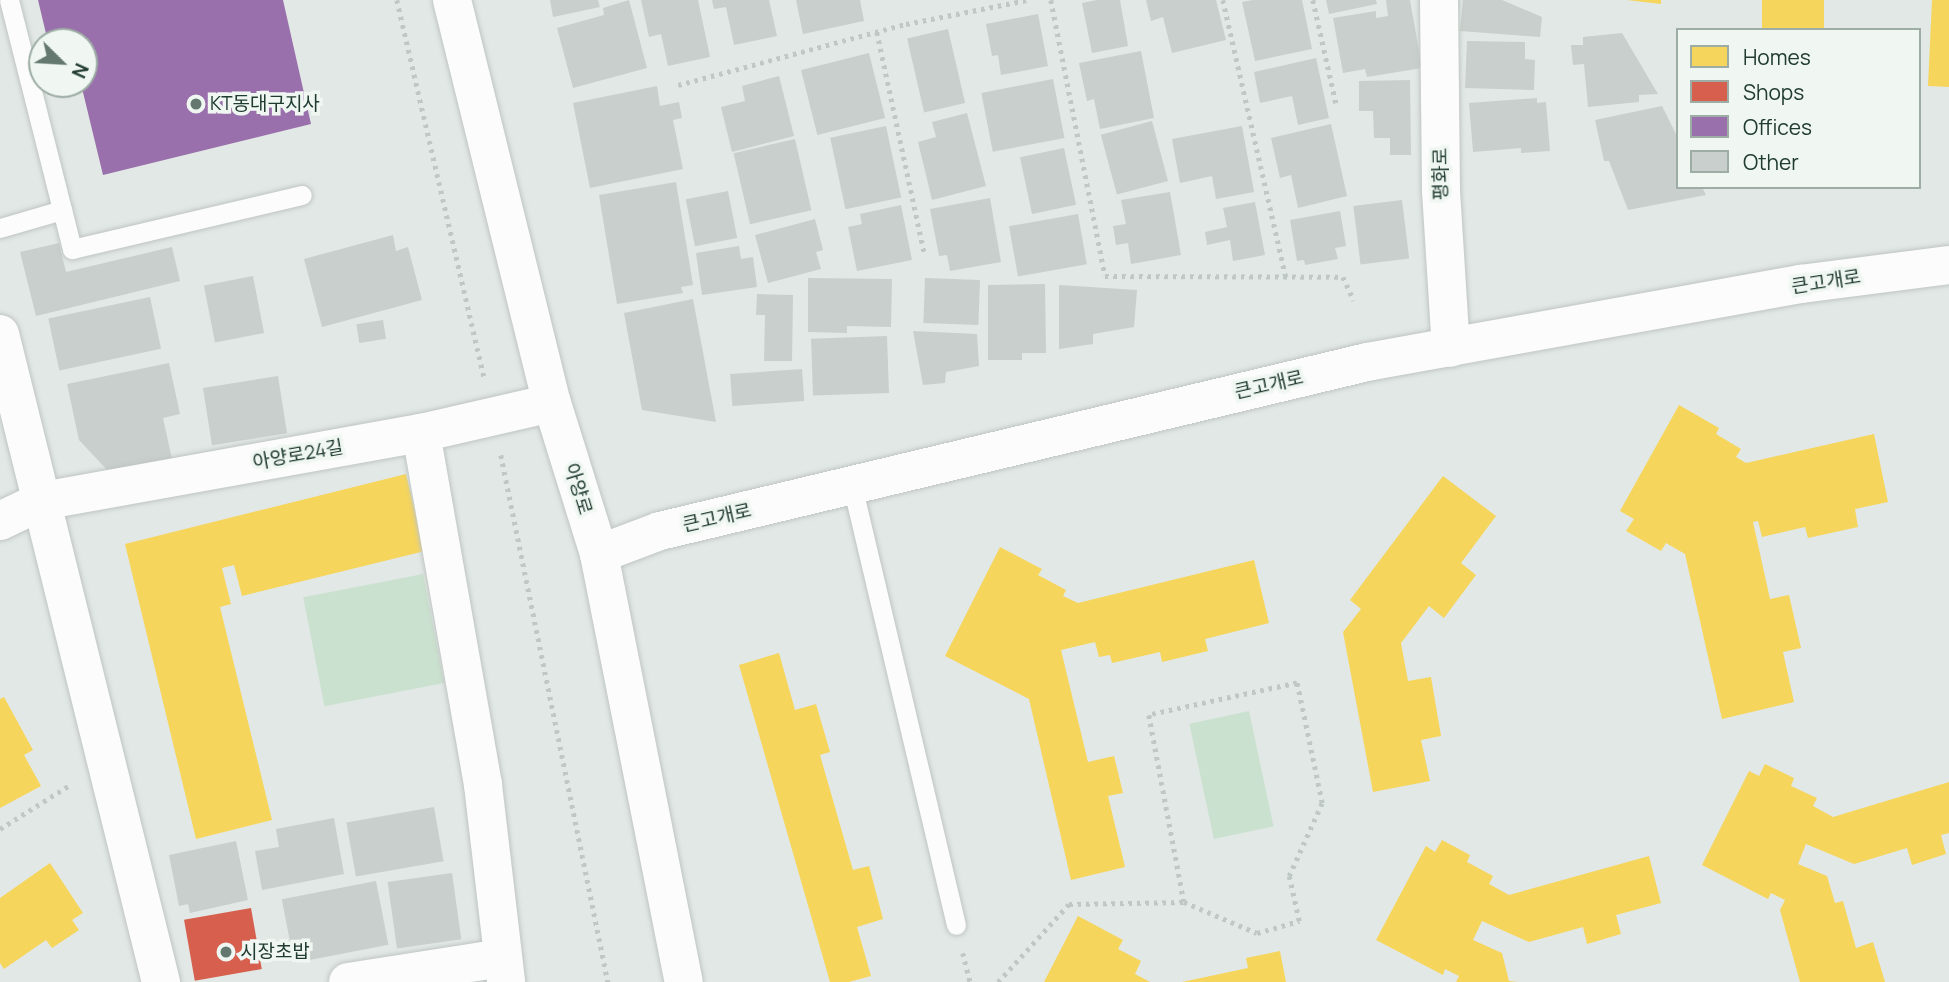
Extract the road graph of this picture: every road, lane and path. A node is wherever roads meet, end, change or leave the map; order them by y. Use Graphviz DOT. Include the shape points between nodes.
graph roads {
  1 [pos="9,0"];
  2 [pos="397,0"];
  3 [pos="452,0"];
  4 [pos="1027,0"];
  5 [pos="1051,0"];
  6 [pos="1223,0"];
  7 [pos="1313,0"];
  8 [pos="1440,0"];
  9 [pos="877,32"];
  10 [pos="678,85"];
  11 [pos="1337,107"];
  12 [pos="302,195"];
  13 [pos="62,210"];
  14 [pos="0,228"];
  15 [pos="925,255"];
  16 [pos="1949,265"];
  17 [pos="1286,278"];
  18 [pos="1354,301"];
  19 [pos="0,334"];
  20 [pos="1451,348"];
  21 [pos="552,403"];
  22 [pos="493,416"];
  23 [pos="421,433"];
  24 [pos="852,485"];
  25 [pos="42,501"];
  26 [pos="0,521"];
  27 [pos="599,554"];
  28 [pos="107,762"];
  29 [pos="0,829"];
  30 [pos="1184,902"];
  31 [pos="956,925"];
  32 [pos="504,970"];
  33 [pos="366,980"];
  34 [pos="161,982"];
  35 [pos="608,982"];
  36 [pos="684,982"];
  37 [pos="999,982"];
  1 -- 13 [label="lane"];
  2 -- 22 [label="path"];
  3 -- 21 [label="main road, 아양로"];
  4 -- 9 [label="path"];
  5 -- 17 [label="path" via="1105,276"];
  6 -- 17 [label="path"];
  7 -- 11 [label="path"];
  8 -- 20 [label="main road, 평화로" via="1441,191"];
  9 -- 10 [label="path"];
  9 -- 15 [label="path"];
  12 -- 13 [label="lane" via="72,249"];
  13 -- 14 [label="lane"];
  16 -- 20 [label="main road, 큰고개로" via="1801,284"];
  17 -- 18 [label="path" via="1343,277"];
  19 -- 25 [label="main road"];
  20 -- 24 [label="main road, 큰고개로" via="1367,362"];
  21 -- 22 [label="main road, 아양로24길"];
  21 -- 27 [label="main road, 아양로"];
  22 -- 23 [label="main road, 아양로24길"];
  22 -- 35 [label="path"];
  23 -- 25 [label="main road, 아양로24길"];
  23 -- 32 [label="main road" via="483,785"];
  24 -- 27 [label="main road, 큰고개로" via="660,531"];
  24 -- 31 [label="lane"];
  25 -- 26 [label="main road, 아양로24길"];
  25 -- 28 [label="main road"];
  27 -- 36 [label="main road, 아양로"];
  28 -- 29 [label="path"];
  28 -- 34 [label="main road"];
  30 -- 30 [label="path" via="1257,933 1299,921 1289,876 1322,803 1297,683 1149,715"];
  30 -- 37 [label="path" via="1069,904"];
  32 -- 33 [label="main road"];
}
